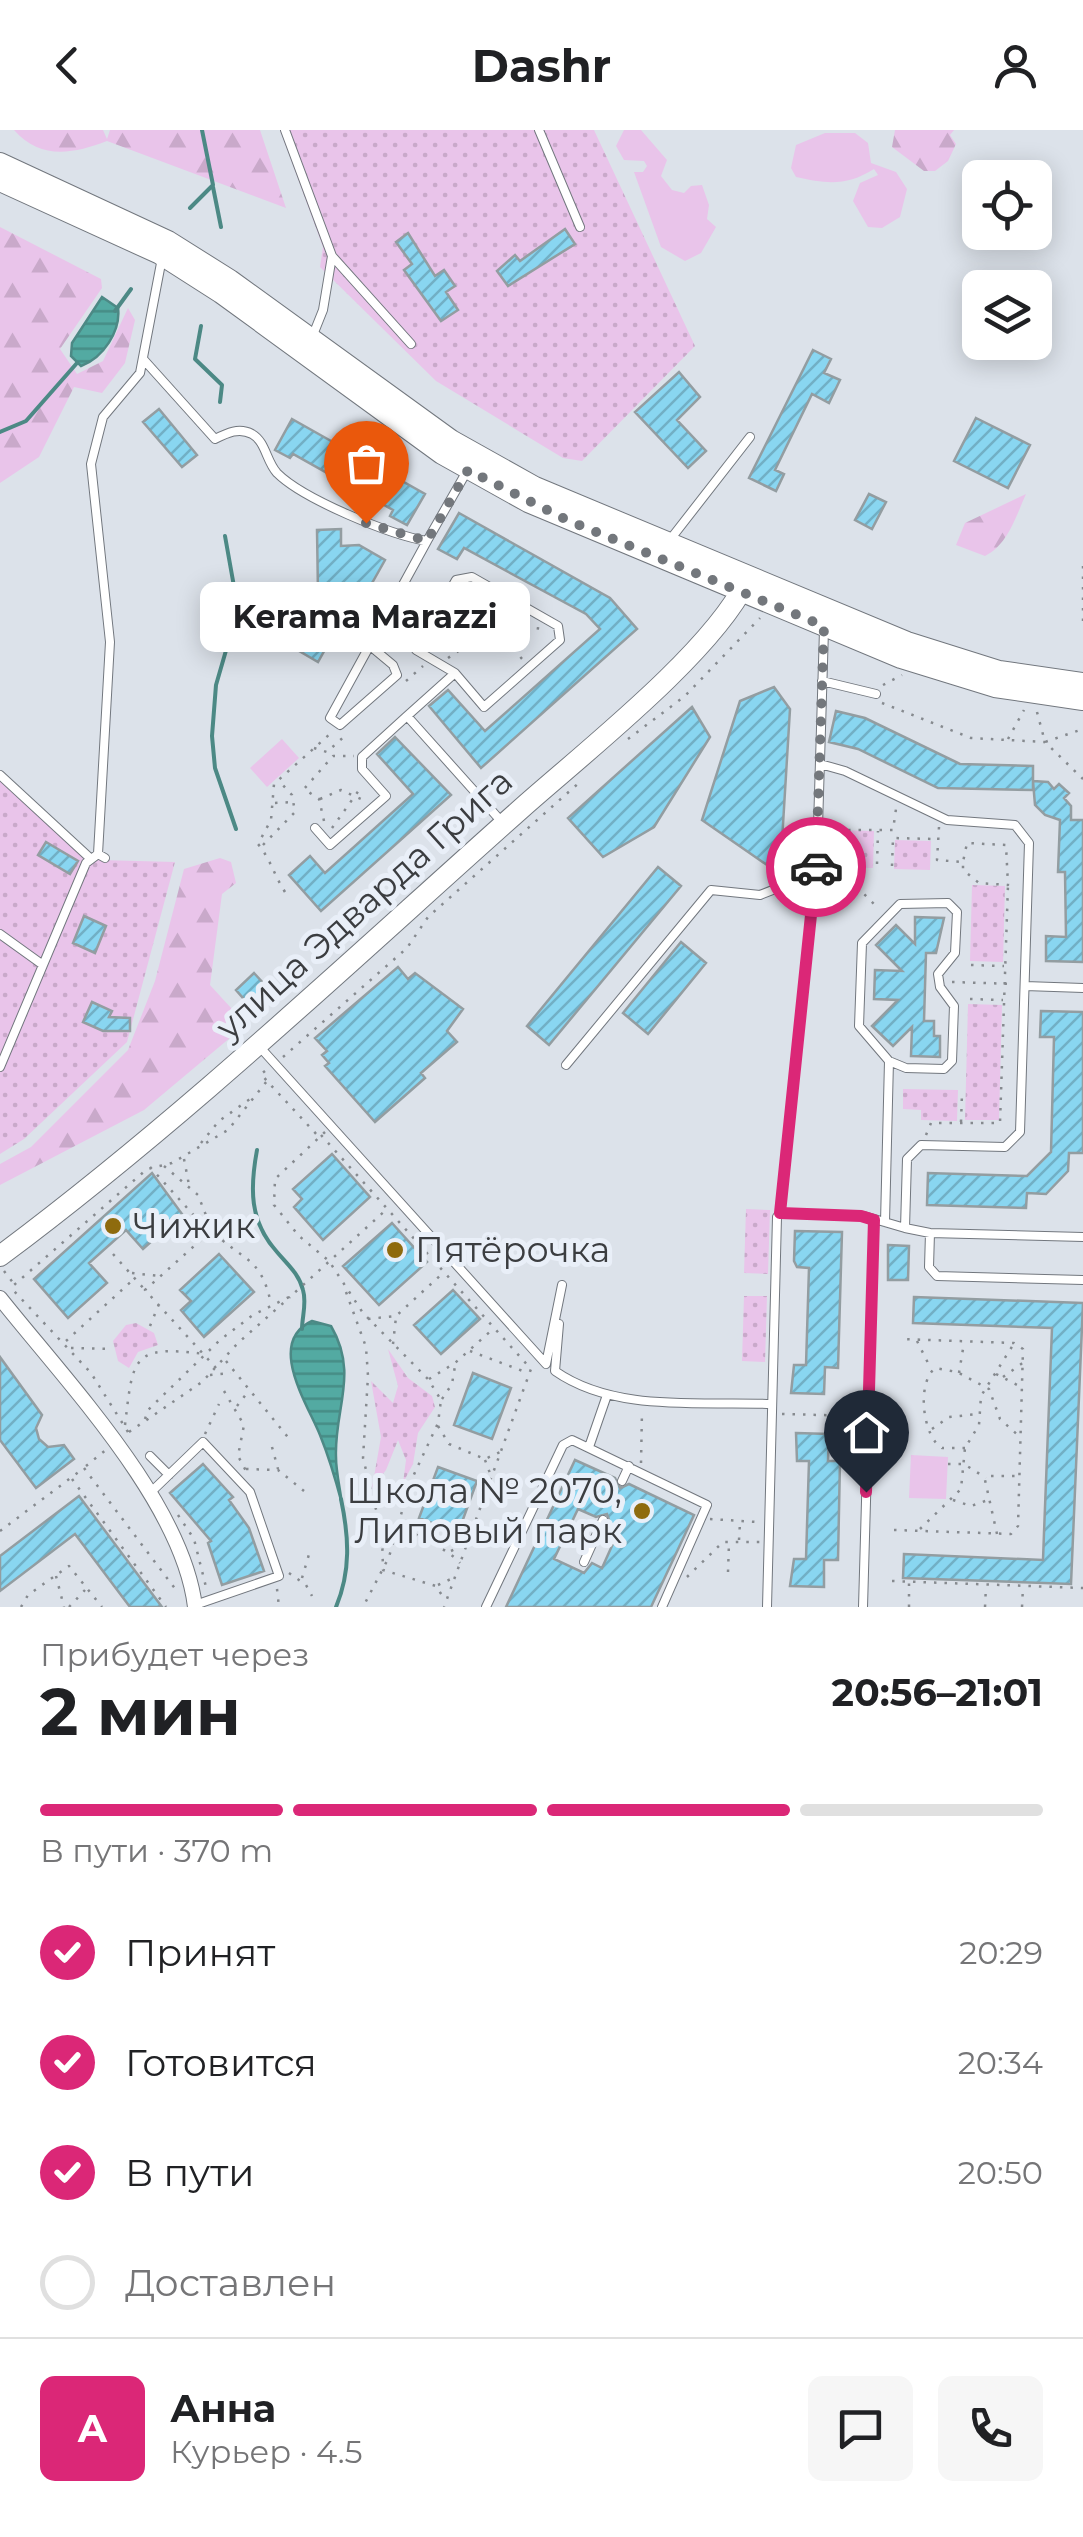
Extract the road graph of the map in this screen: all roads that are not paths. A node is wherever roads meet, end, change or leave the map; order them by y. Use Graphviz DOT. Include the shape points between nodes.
graph roads {
  1 [pos="285,130"];
  2 [pos="539,130"];
  3 [pos="0,163"];
  4 [pos="0,181"];
  5 [pos="580,227"];
  6 [pos="162,256"];
  7 [pos="332,256"];
  8 [pos="311,339"];
  9 [pos="411,344"];
  10 [pos="144,360"];
  11 [pos="750,437"];
  12 [pos="468,470"];
  13 [pos="427,541"];
  14 [pos="667,545"];
  15 [pos="745,585"];
  16 [pos="824,626"];
  17 [pos="370,645"];
  18 [pos="455,672"];
  19 [pos="822,681"];
  20 [pos="1083,683"];
  21 [pos="876,694"];
  22 [pos="1083,700"];
  23 [pos="407,716"];
  24 [pos="820,764"];
  25 [pos="0,775"];
  26 [pos="504,824"];
  27 [pos="316,828"];
  28 [pos="98,857"];
  29 [pos="819,876"];
  30 [pos="0,934"];
  31 [pos="43,965"];
  32 [pos="1025,985"];
  33 [pos="1083,988"];
  34 [pos="257,1044"];
  35 [pos="890,1061"];
  36 [pos="566,1066"];
  37 [pos="0,1067"];
  38 [pos="780,1213"];
  39 [pos="874,1220"];
  40 [pos="885,1222"];
  41 [pos="906,1228"];
  42 [pos="930,1234"];
  43 [pos="1083,1237"];
  44 [pos="2,1263"];
  45 [pos="1083,1280"];
  46 [pos="0,1298"];
  47 [pos="607,1395"];
  48 [pos="771,1409"];
  49 [pos="589,1448"];
  50 [pos="150,1456"];
  51 [pos="629,1466"];
  52 [pos="168,1475"];
  53 [pos="622,1481"];
  54 [pos="149,1494"];
  55 [pos="603,1520"];
  56 [pos="584,1562"];
  57 [pos="190,1603"];
  58 [pos="486,1607"];
  59 [pos="662,1607"];
  60 [pos="767,1607"];
  61 [pos="863,1607"];
  1 -- 7 [label="lane"];
  2 -- 5 [label="lane"];
  3 -- 8 [label="main road" via="168,240"];
  4 -- 6 [label="main road"];
  6 -- 10 [label="lane"];
  6 -- 12 [label="main road"];
  7 -- 8 [label="lane"];
  7 -- 9 [label="lane"];
  8 -- 14 [label="main road" via="490,464"];
  10 -- 13 [label="lane" via="215,439 246,431 262,442 278,474 366,523"];
  10 -- 28 [label="lane" via="103,418 91,464 110,642"];
  11 -- 14 [label="lane"];
  12 -- 13 [label="lane"];
  12 -- 15 [label="main road" via="567,520"];
  13 -- 17 [label="lane"];
  14 -- 15 [label="main road"];
  15 -- 16 [label="main road"];
  15 -- 20 [label="main road" via="960,661"];
  15 -- 26 [label="main road, улица Эдварда Грига" via="681,662"];
  16 -- 19 [label="lane"];
  16 -- 22 [label="main road" via="956,676"];
  17 -- 17 [label="lane" via="330,718 340,725 397,675"];
  18 -- 18 [label="lane" via="416,650 456,580 475,579 558,626 560,640 484,707"];
  18 -- 23 [label="lane"];
  19 -- 21 [label="lane"];
  19 -- 24 [label="lane"];
  23 -- 26 [label="lane"];
  23 -- 27 [label="lane" via="362,760 386,796 330,845"];
  24 -- 29 [label="lane"];
  24 -- 32 [label="lane" via="942,818 1010,824 1026,835"];
  25 -- 28 [label="lane"];
  26 -- 34 [label="main road, улица Эдварда Грига"];
  28 -- 31 [label="lane"];
  29 -- 36 [label="lane" via="760,895 711,890"];
  29 -- 38 [label="lane"];
  30 -- 31 [label="lane"];
  31 -- 37 [label="lane"];
  32 -- 33 [label="lane"];
  32 -- 41 [label="lane" via="1018,1138 1005,1147 912,1149"];
  34 -- 44 [label="main road, улица Эдварда Грига"];
  34 -- 47 [label="lane" via="546,1364 562,1285 554,1371"];
  35 -- 35 [label="lane" via="859,1022 862,943 907,902 948,904 957,912 955,954 938,974 954,1006 951,1064 906,1068"];
  35 -- 40 [label="lane"];
  38 -- 39 [label="lane"];
  38 -- 48 [label="lane"];
  39 -- 40 [label="lane"];
  39 -- 61 [label="lane"];
  40 -- 41 [label="lane"];
  41 -- 42 [label="lane"];
  42 -- 43 [label="lane"];
  42 -- 45 [label="lane" via="929,1268 937,1276"];
  46 -- 54 [label="street"];
  47 -- 48 [label="lane"];
  47 -- 49 [label="lane"];
  48 -- 60 [label="lane"];
  49 -- 51 [label="lane"];
  49 -- 58 [label="lane" via="572,1440 562,1445"];
  50 -- 52 [label="lane"];
  51 -- 53 [label="lane"];
  51 -- 59 [label="lane" via="707,1508"];
  52 -- 54 [label="lane"];
  52 -- 57 [label="lane" via="204,1442 250,1492 278,1573"];
  54 -- 57 [label="street" via="178,1539"];
  55 -- 56 [label="lane"];
}
